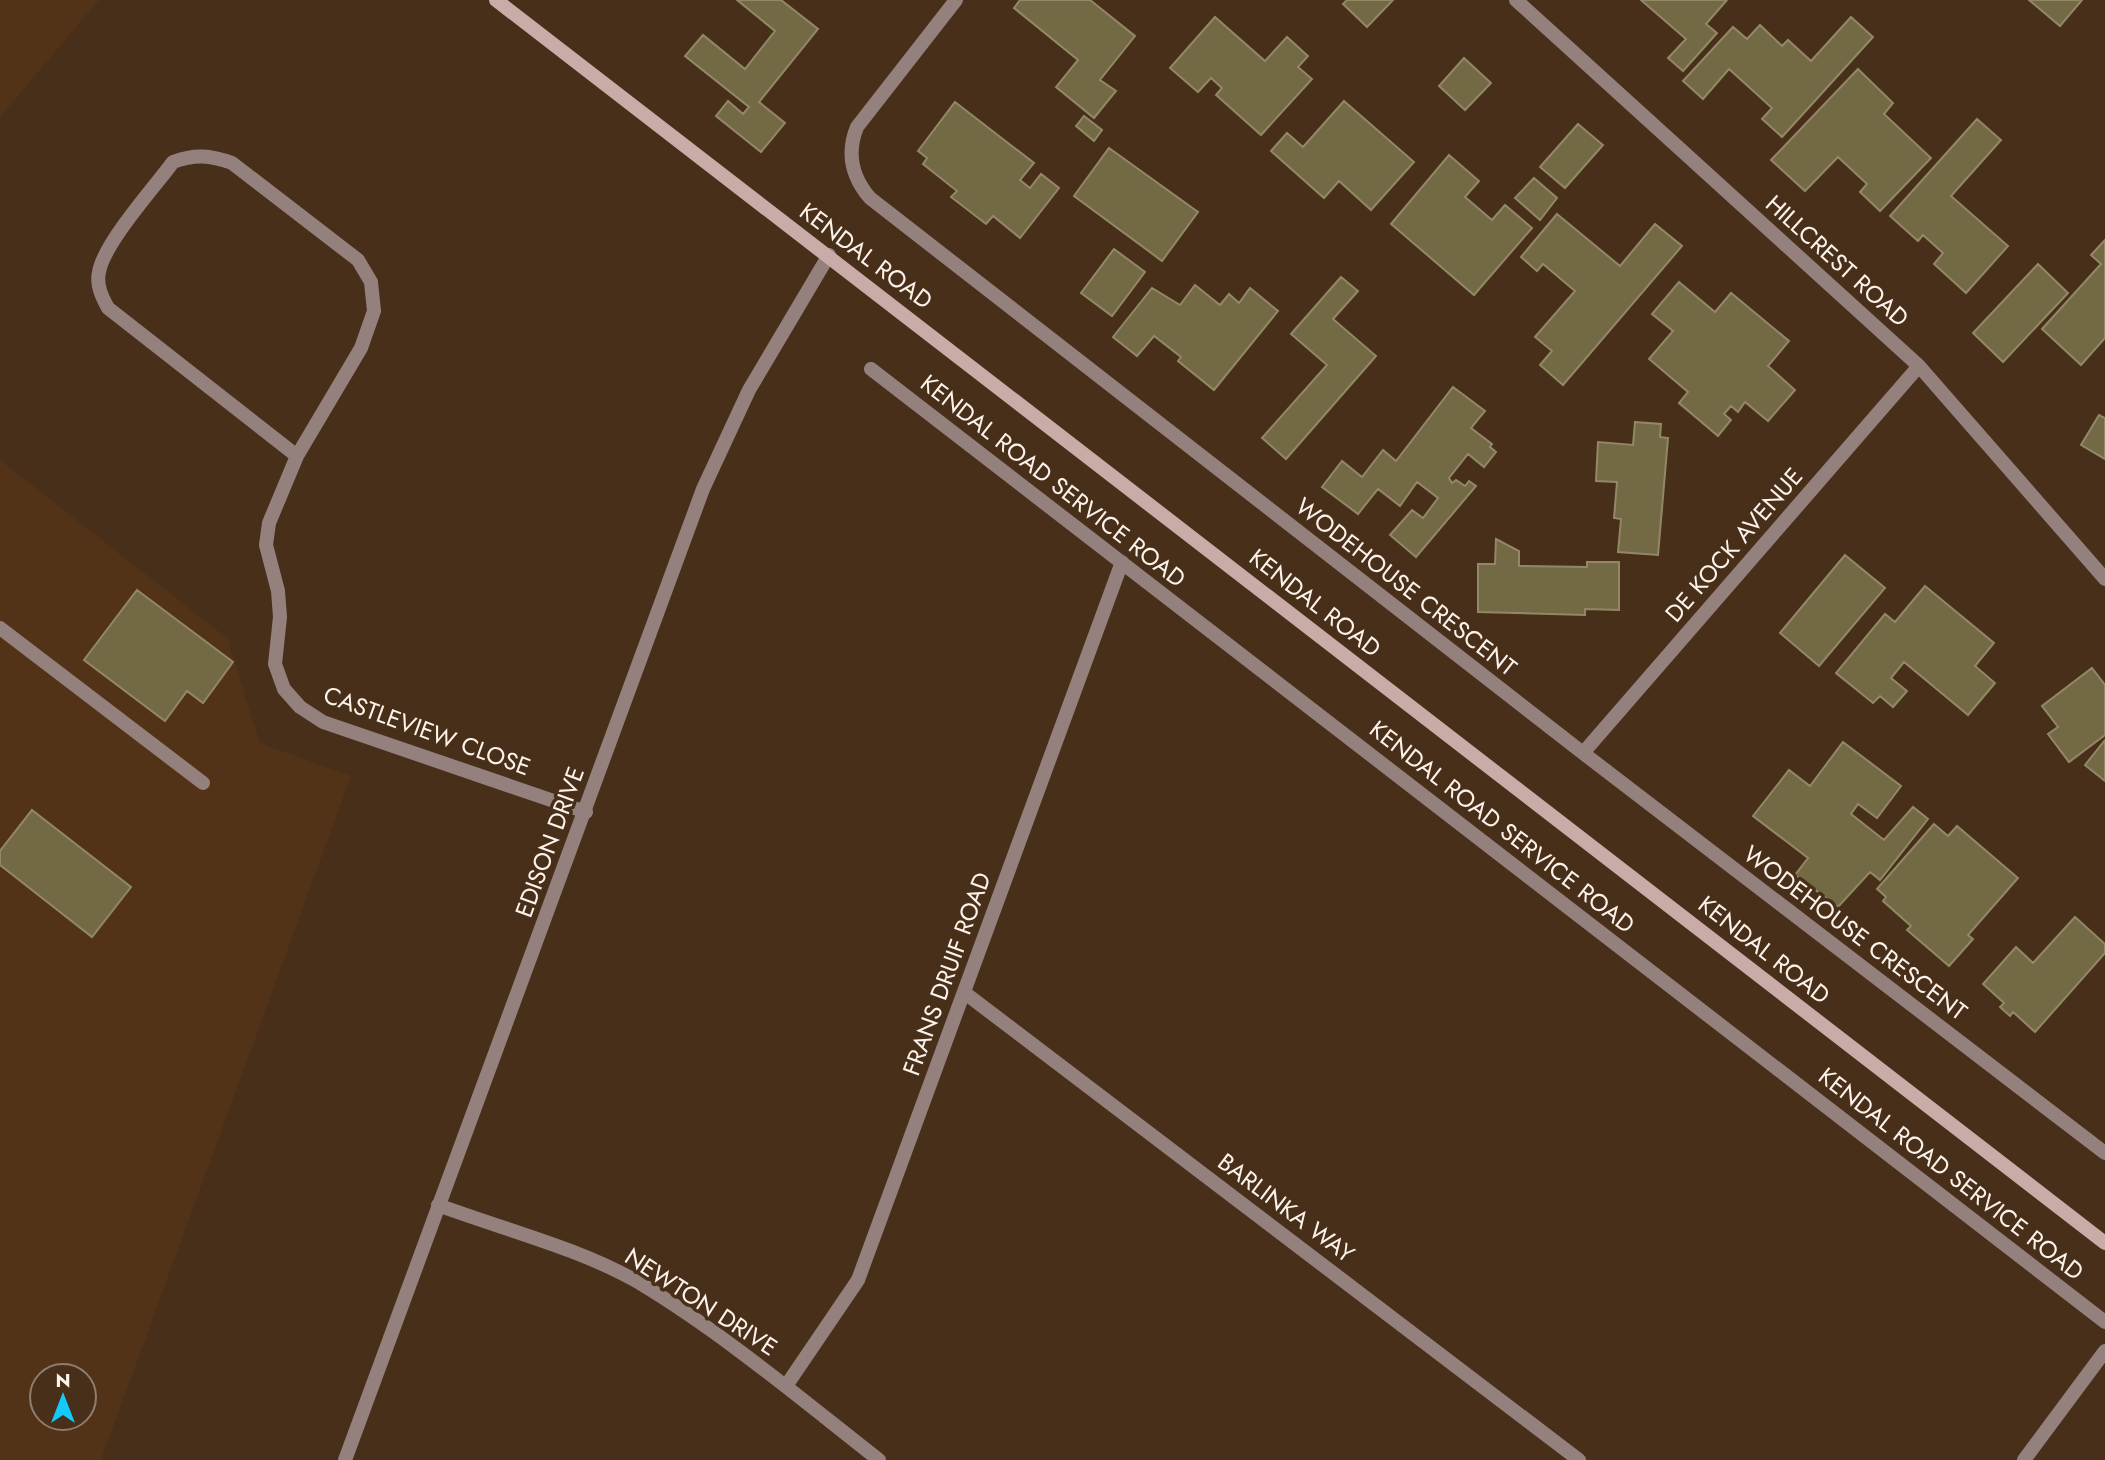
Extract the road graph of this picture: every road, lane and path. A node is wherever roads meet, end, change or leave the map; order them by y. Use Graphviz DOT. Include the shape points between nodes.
graph roads {
  1 [pos="496,0"];
  2 [pos="956,0"];
  3 [pos="1516,0"];
  4 [pos="829,255"];
  5 [pos="1919,366"];
  6 [pos="871,369"];
  7 [pos="297,456"];
  8 [pos="1122,562"];
  9 [pos="2105,579"];
  10 [pos="0,628"];
  11 [pos="1583,753"];
  12 [pos="203,783"];
  13 [pos="586,812"];
  14 [pos="965,993"];
  15 [pos="2105,1153"];
  16 [pos="438,1205"];
  17 [pos="2105,1243"];
  18 [pos="2105,1322"];
  19 [pos="2105,1351"];
  20 [pos="786,1386"];
  21 [pos="345,1460"];
  22 [pos="879,1460"];
  23 [pos="1579,1460"];
  24 [pos="2024,1460"];
  1 -- 4 [label="main road, KENDAL ROAD"];
  2 -- 11 [label="street, WODEHOUSE CRESCENT" via="857,127 852,159 858,184"];
  3 -- 5 [label="street, HILLCREST ROAD"];
  4 -- 13 [label="street, EDISON DRIVE" via="749,390 709,477"];
  4 -- 17 [label="main road, KENDAL ROAD"];
  5 -- 9 [label="street, HILLCREST ROAD"];
  5 -- 11 [label="street, DE KOCK AVENUE"];
  6 -- 8 [label="street, KENDAL ROAD SERVICE ROAD"];
  7 -- 7 [label="street" via="361,348 374,311 371,282 358,260 232,163 212,155 191,155 173,162 105,255 98,274 100,292 108,308"];
  7 -- 13 [label="street, CASTLEVIEW CLOSE" via="269,523 266,545 279,604 275,664 284,689 323,722"];
  8 -- 14 [label="street, FRANS DRUIF ROAD"];
  8 -- 18 [label="street, KENDAL ROAD SERVICE ROAD"];
  10 -- 12 [label="street"];
  11 -- 15 [label="street, WODEHOUSE CRESCENT"];
  13 -- 16 [label="street, EDISON DRIVE"];
  14 -- 20 [label="street, FRANS DRUIF ROAD" via="858,1280"];
  14 -- 23 [label="street, BARLINKA WAY"];
  16 -- 20 [label="street, NEWTON DRIVE" via="637,1282"];
  16 -- 21 [label="street, EDISON DRIVE"];
  19 -- 24 [label="street"];
  20 -- 22 [label="street, NEWTON DRIVE"];
}
